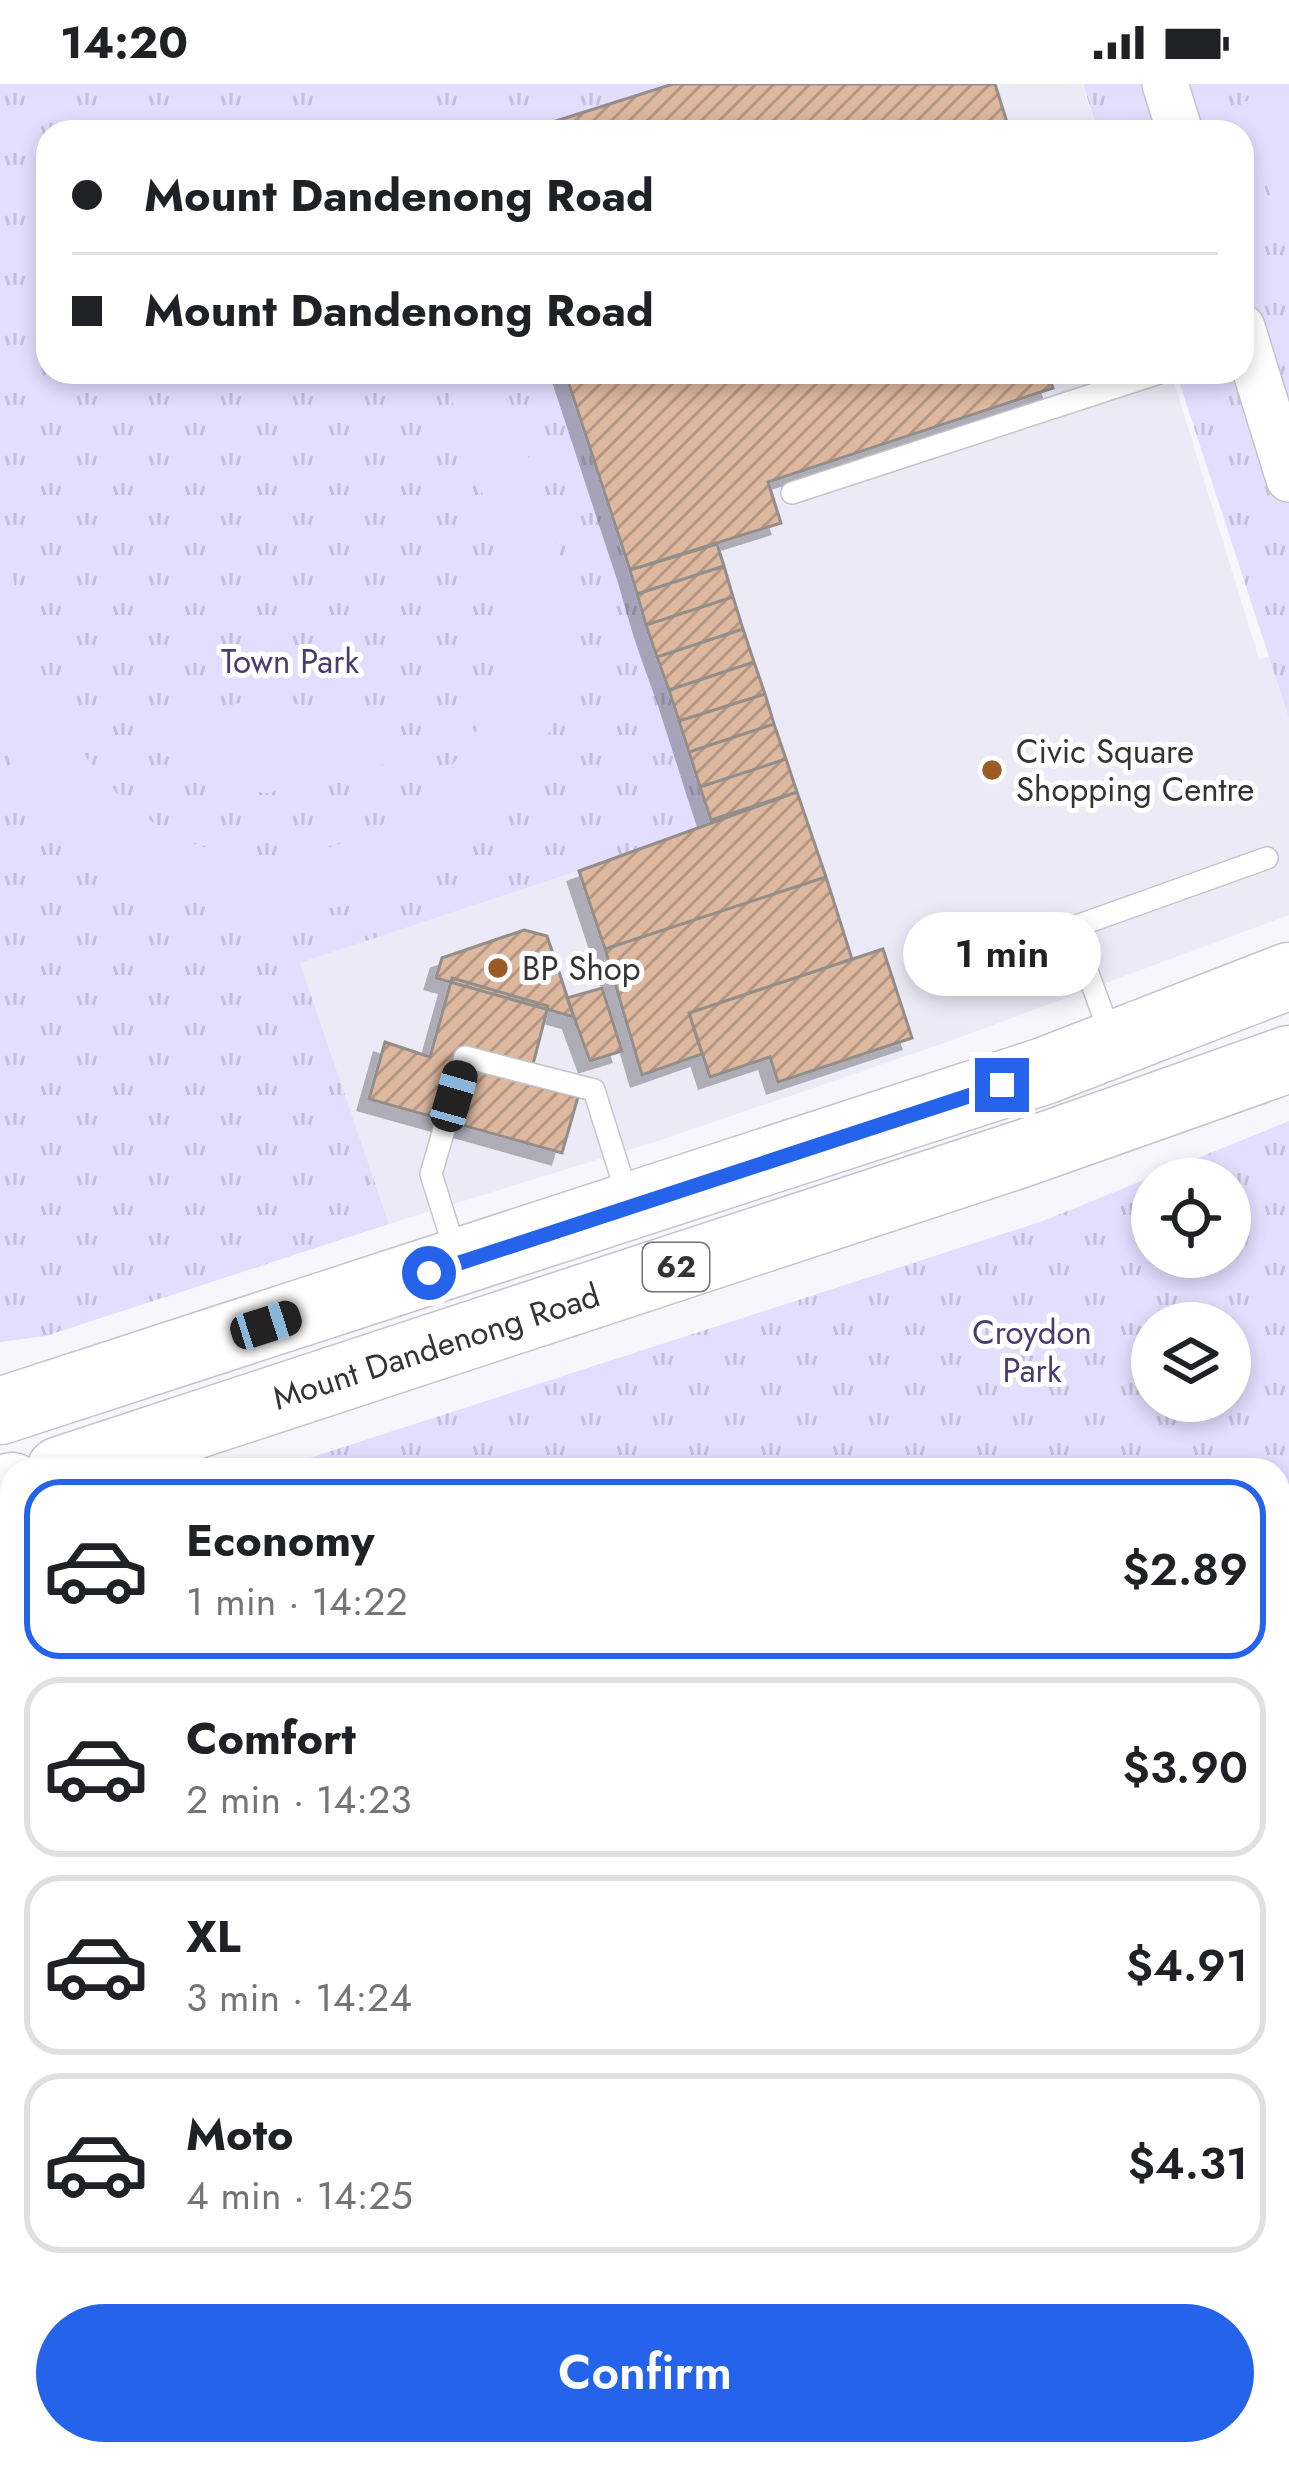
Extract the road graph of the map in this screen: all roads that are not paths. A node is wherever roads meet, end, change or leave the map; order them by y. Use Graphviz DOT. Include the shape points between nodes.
graph roads {
  1 [pos="1165,84"];
  2 [pos="1176,120"];
  3 [pos="1254,371"];
  4 [pos="1125,384"];
  5 [pos="1289,479"];
  6 [pos="792,493"];
  7 [pos="1267,857"];
  8 [pos="1072,929"];
  9 [pos="951,971"];
  10 [pos="1289,976"];
  11 [pos="1114,1046"];
  12 [pos="1289,1060"];
  13 [pos="631,1208"];
  14 [pos="459,1263"];
  15 [pos="0,1411"];
  16 [pos="104,1458"];
  1 -- 2 [label="street"];
  3 -- 5 [label="street"];
  4 -- 6 [label="lane"];
  7 -- 8 [label="lane"];
  8 -- 9 [label="lane"];
  8 -- 11 [label="lane"];
  10 -- 11 [label="main road, 62"];
  11 -- 13 [label="main road, 62"];
  12 -- 16 [label="main road, Mount Dandenong Road / 62"];
  13 -- 14 [label="main road, 62"];
  13 -- 14 [label="lane" via="594,1090 465,1057 431,1174"];
  14 -- 15 [label="main road, 62"];
}
